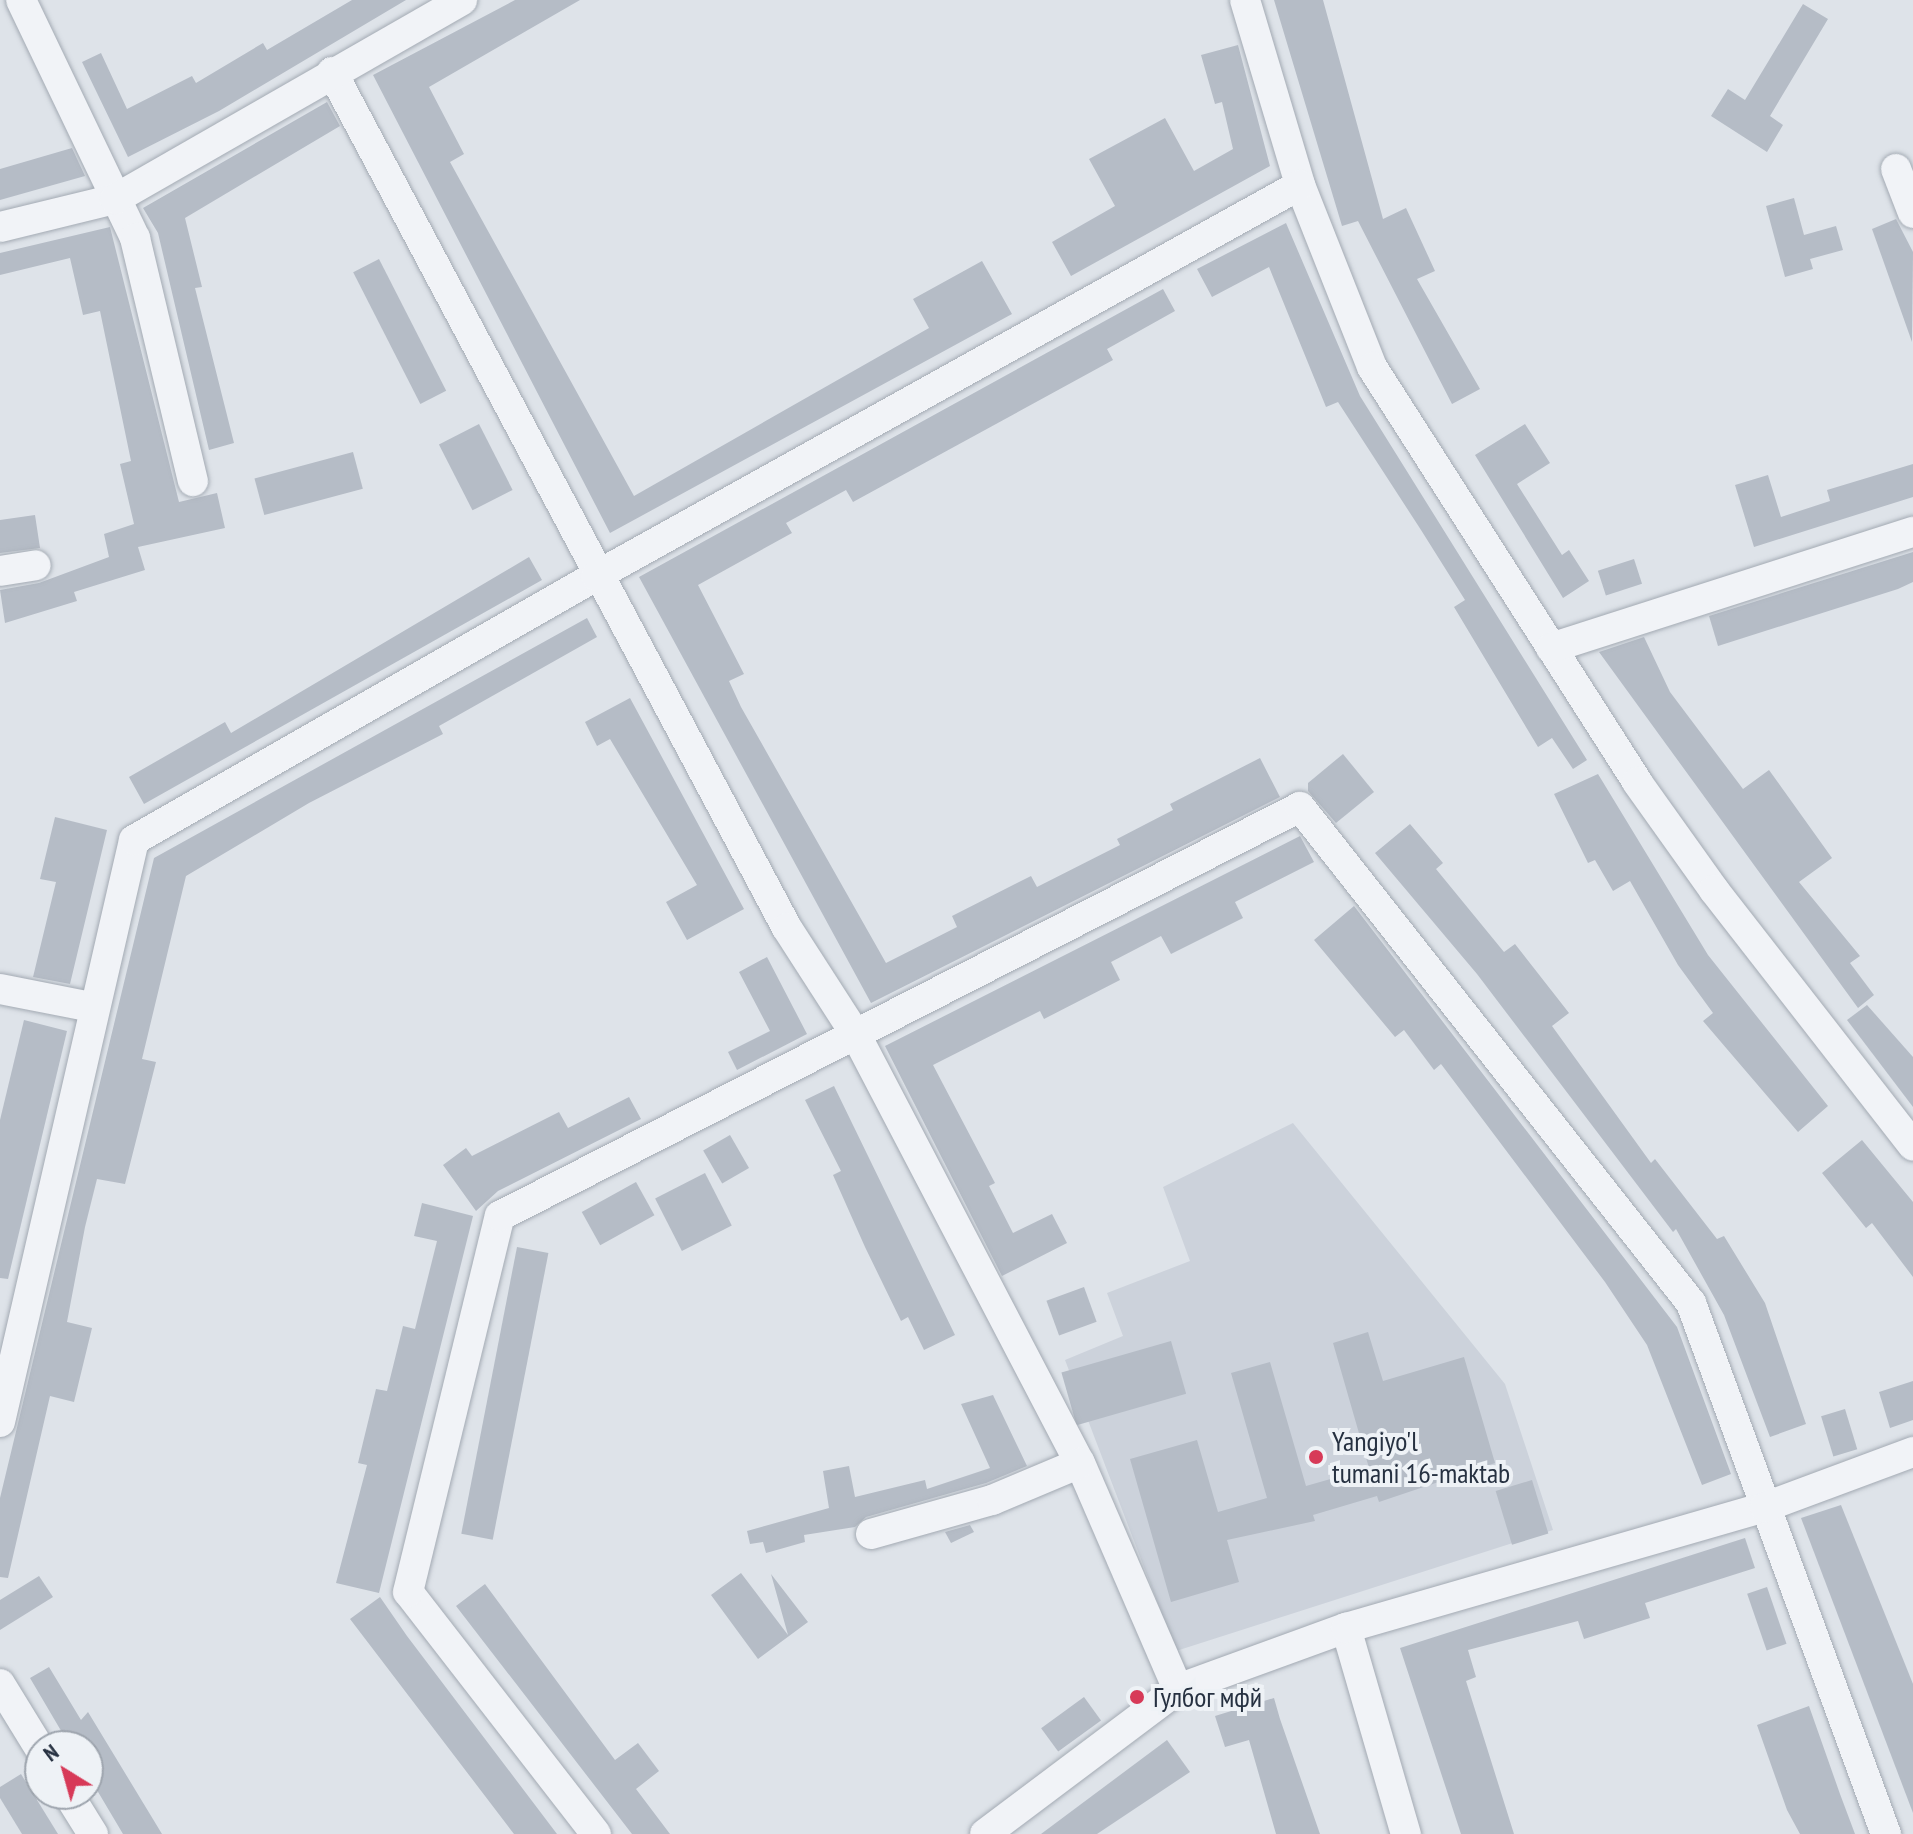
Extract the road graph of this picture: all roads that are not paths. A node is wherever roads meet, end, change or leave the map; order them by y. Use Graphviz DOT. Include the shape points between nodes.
graph roads {
  1 [pos="21,0"];
  2 [pos="462,0"];
  3 [pos="1245,0"];
  4 [pos="332,72"];
  5 [pos="1896,169"];
  6 [pos="1300,185"];
  7 [pos="115,199"];
  8 [pos="1913,213"];
  9 [pos="0,227"];
  10 [pos="193,481"];
  11 [pos="1913,532"];
  12 [pos="36,565"];
  13 [pos="0,571"];
  14 [pos="596,576"];
  15 [pos="1551,648"];
  16 [pos="0,989"];
  17 [pos="92,1007"];
  18 [pos="856,1035"];
  19 [pos="1913,1146"];
  20 [pos="0,1422"];
  21 [pos="1913,1452"];
  22 [pos="1080,1463"];
  23 [pos="1765,1507"];
  24 [pos="871,1534"];
  25 [pos="1346,1628"];
  26 [pos="0,1684"];
  27 [pos="1178,1689"];
  28 [pos="28,1730"];
  29 [pos="78,1810"];
  30 [pos="93,1834"];
  31 [pos="596,1834"];
  32 [pos="985,1834"];
  33 [pos="1406,1834"];
  34 [pos="1886,1834"];
  1 -- 7 [label="street"];
  2 -- 4 [label="street"];
  3 -- 6 [label="street"];
  4 -- 7 [label="street"];
  4 -- 14 [label="street" via="467,321"];
  5 -- 8 [label="street"];
  6 -- 14 [label="street"];
  6 -- 15 [label="street" via="1372,367"];
  7 -- 9 [label="street"];
  7 -- 10 [label="street" via="135,238"];
  11 -- 15 [label="street"];
  12 -- 13 [label="street"];
  14 -- 17 [label="street" via="134,840"];
  14 -- 18 [label="street" via="787,928"];
  15 -- 19 [label="street" via="1714,890"];
  16 -- 17 [label="street"];
  17 -- 20 [label="street"];
  18 -- 22 [label="street"];
  18 -- 23 [label="street" via="1300,807 1691,1303"];
  18 -- 31 [label="street" via="500,1216 408,1592"];
  21 -- 23 [label="street"];
  22 -- 24 [label="street" via="992,1500"];
  22 -- 27 [label="street"];
  23 -- 25 [label="street"];
  23 -- 34 [label="street"];
  25 -- 27 [label="street"];
  25 -- 33 [label="street"];
  26 -- 28 [label="street"];
  27 -- 32 [label="street"];
  29 -- 30 [label="street"];
}
